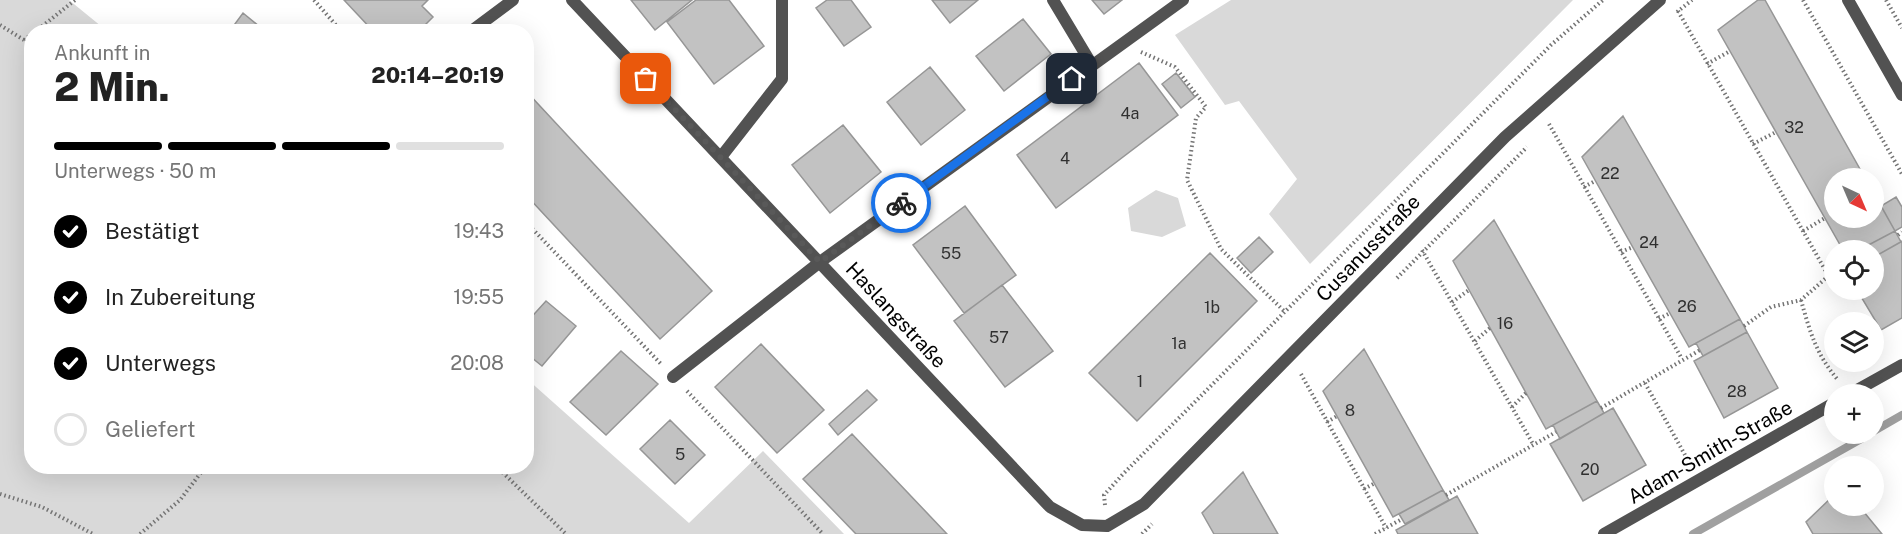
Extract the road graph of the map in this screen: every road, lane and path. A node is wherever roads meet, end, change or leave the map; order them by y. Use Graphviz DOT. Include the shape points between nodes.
graph roads {
  1 [pos="75,0"];
  2 [pos="314,0"];
  3 [pos="513,0"];
  4 [pos="572,0"];
  5 [pos="782,0"];
  6 [pos="1053,0"];
  7 [pos="1184,0"];
  8 [pos="1603,0"];
  9 [pos="1660,0"];
  10 [pos="1692,0"];
  11 [pos="1803,0"];
  12 [pos="1848,0"];
  13 [pos="1886,0"];
  14 [pos="1678,11"];
  15 [pos="1669,18"];
  16 [pos="44,24"];
  17 [pos="335,24"];
  18 [pos="481,24"];
  19 [pos="0,25"];
  20 [pos="1902,28"];
  21 [pos="1129,39"];
  22 [pos="24,40"];
  23 [pos="1730,51"];
  24 [pos="1707,64"];
  25 [pos="1092,65"];
  26 [pos="1902,95"];
  27 [pos="1558,117"];
  28 [pos="1549,124"];
  29 [pos="1776,132"];
  30 [pos="1541,133"];
  31 [pos="1533,141"];
  32 [pos="1753,144"];
  33 [pos="721,157"];
  34 [pos="1902,174"];
  35 [pos="1595,181"];
  36 [pos="1584,187"];
  37 [pos="1824,219"];
  38 [pos="1412,231"];
  39 [pos="1803,231"];
  40 [pos="1633,247"];
  41 [pos="1423,252"];
  42 [pos="1621,252"];
  43 [pos="820,262"];
  44 [pos="1824,268"];
  45 [pos="1824,279"];
  46 [pos="1391,285"];
  47 [pos="1469,290"];
  48 [pos="1801,300"];
  49 [pos="1452,302"];
  50 [pos="1285,312"];
  51 [pos="1670,313"];
  52 [pos="1659,319"];
  53 [pos="1744,326"];
  54 [pos="1490,328"];
  55 [pos="1474,341"];
  56 [pos="1700,350"];
  57 [pos="1682,359"];
  58 [pos="1902,365"];
  59 [pos="1309,366"];
  60 [pos="1301,374"];
  61 [pos="673,377"];
  62 [pos="1292,382"];
  63 [pos="1645,383"];
  64 [pos="1840,384"];
  65 [pos="1861,384"];
  66 [pos="1526,393"];
  67 [pos="1512,407"];
  68 [pos="1601,408"];
  69 [pos="1824,409"];
  70 [pos="1337,416"];
  71 [pos="1327,422"];
  72 [pos="1556,432"];
  73 [pos="1533,444"];
  74 [pos="200,474"];
  75 [pos="504,474"];
  76 [pos="1699,480"];
  77 [pos="1375,483"];
  78 [pos="1364,489"];
  79 [pos="0,494"];
  80 [pos="1446,495"];
  81 [pos="1159,517"];
  82 [pos="1402,519"];
  83 [pos="1107,526"];
  84 [pos="1386,528"];
  85 [pos="93,534"];
  86 [pos="140,534"];
  87 [pos="566,534"];
  88 [pos="1142,534"];
  89 [pos="1375,534"];
  90 [pos="1604,534"];
  1 -- 16 [label="path"];
  2 -- 17 [label="path"];
  3 -- 18 [label="street"];
  4 -- 33 [label="street, Haslangstraße"];
  5 -- 33 [label="street" via="782,79"];
  6 -- 25 [label="street"];
  7 -- 21 [label="street"];
  8 -- 50 [label="path" via="1551,45"];
  9 -- 38 [label="street, Cusanusstraße" via="1505,137"];
  10 -- 14 [label="path"];
  11 -- 34 [label="path"];
  12 -- 26 [label="street"];
  13 -- 20 [label="path"];
  14 -- 15 [label="path"];
  14 -- 24 [label="path"];
  19 -- 22 [label="path"];
  21 -- 25 [label="street"];
  21 -- 50 [label="path" via="1139,52 1175,67 1206,107 1196,118 1187,180 1221,249"];
  23 -- 24 [label="path"];
  24 -- 32 [label="path"];
  25 -- 43 [label="street"];
  27 -- 28 [label="path"];
  28 -- 30 [label="path"];
  28 -- 36 [label="path"];
  29 -- 32 [label="path"];
  31 -- 41 [label="path"];
  32 -- 39 [label="path"];
  33 -- 43 [label="street, Haslangstraße"];
  35 -- 36 [label="path"];
  36 -- 42 [label="path"];
  37 -- 39 [label="path"];
  38 -- 41 [label="path"];
  38 -- 83 [label="street, Cusanusstraße" via="1144,504"];
  39 -- 44 [label="path"];
  40 -- 42 [label="path"];
  41 -- 46 [label="path"];
  41 -- 49 [label="path"];
  42 -- 52 [label="path"];
  43 -- 61 [label="street"];
  43 -- 83 [label="street, Haslangstraße" via="1050,507 1082,525"];
  45 -- 48 [label="path"];
  47 -- 49 [label="path"];
  48 -- 53 [label="path" via="1771,307"];
  48 -- 64 [label="path" via="1813,342"];
  49 -- 55 [label="path"];
  50 -- 83 [label="path" via="1104,495"];
  51 -- 52 [label="path"];
  52 -- 57 [label="path"];
  54 -- 55 [label="path"];
  55 -- 67 [label="path"];
  56 -- 57 [label="path"];
  57 -- 63 [label="path"];
  58 -- 65 [label="street"];
  59 -- 60 [label="path"];
  60 -- 62 [label="path"];
  60 -- 71 [label="path"];
  63 -- 68 [label="path"];
  63 -- 76 [label="path"];
  66 -- 67 [label="path"];
  67 -- 73 [label="path"];
  69 -- 76 [label="street, Adam-Smith-Straße"];
  70 -- 71 [label="path"];
  71 -- 78 [label="path"];
  72 -- 73 [label="path"];
  73 -- 80 [label="path"];
  74 -- 86 [label="path" via="180,500"];
  75 -- 87 [label="path"];
  76 -- 90 [label="street, Adam-Smith-Straße"];
  77 -- 78 [label="path"];
  78 -- 84 [label="path"];
  79 -- 85 [label="path" via="42,507"];
  81 -- 88 [label="path"];
  82 -- 84 [label="path"];
  84 -- 89 [label="path"];
}
